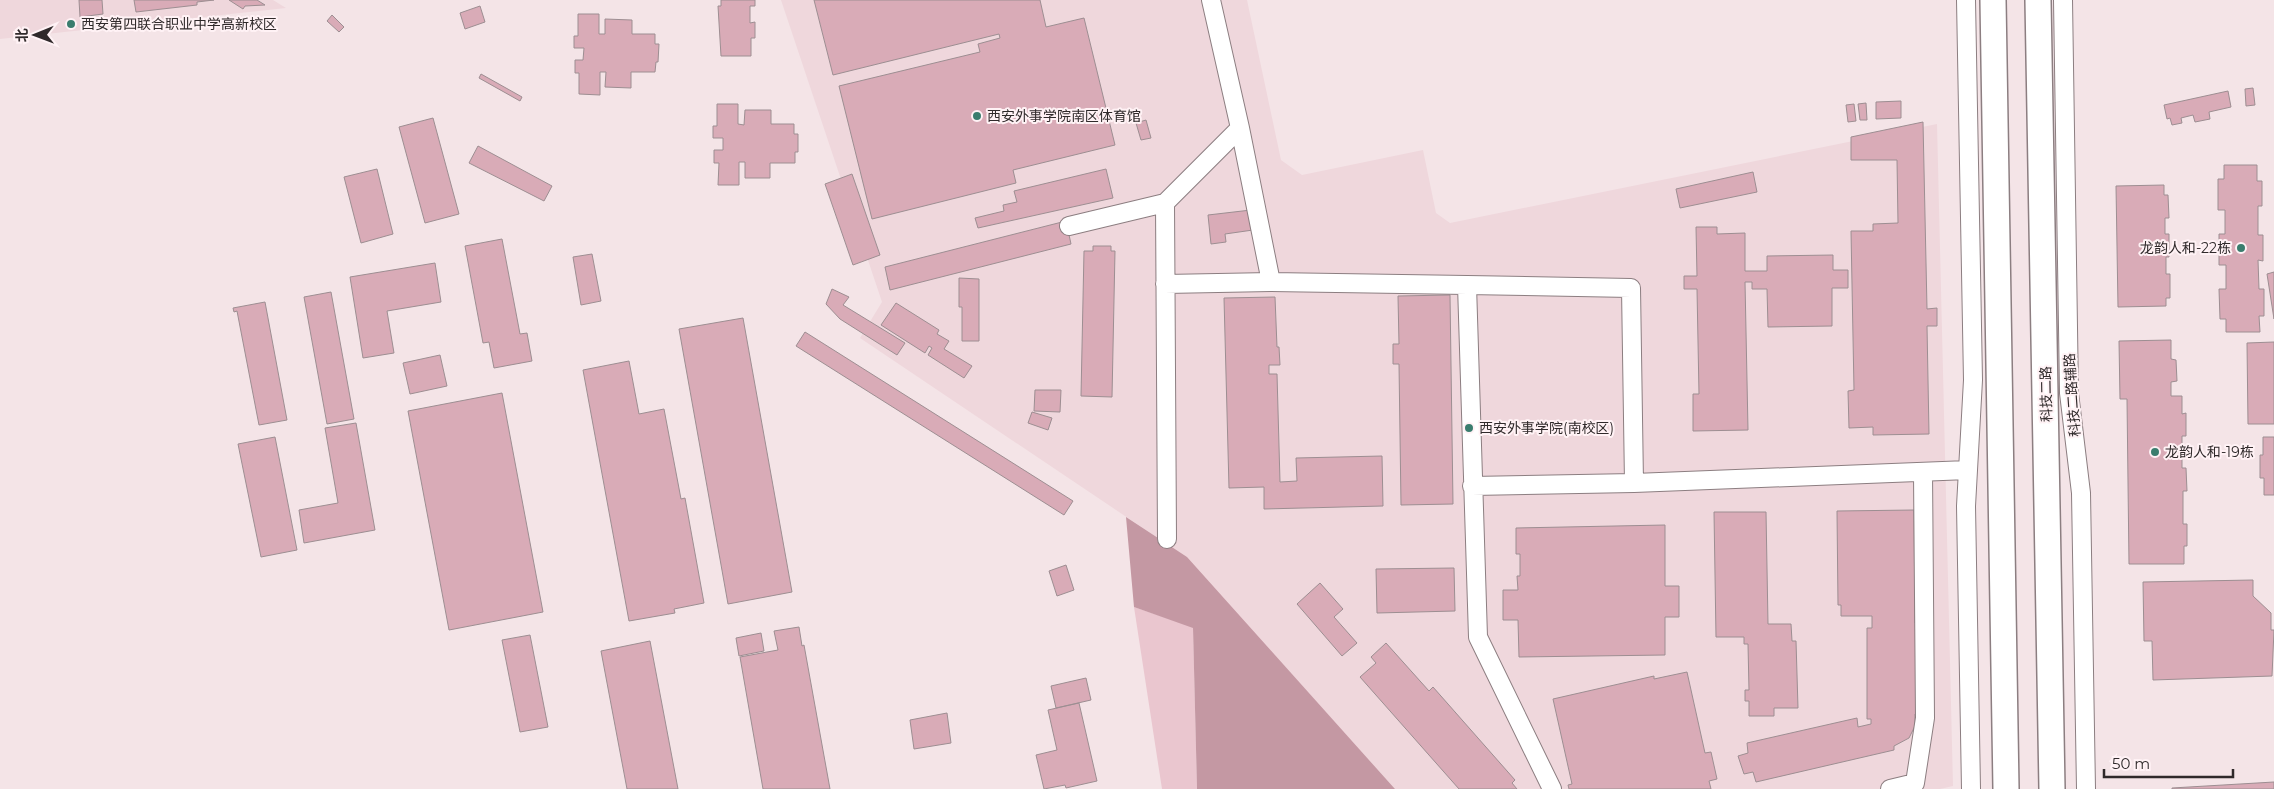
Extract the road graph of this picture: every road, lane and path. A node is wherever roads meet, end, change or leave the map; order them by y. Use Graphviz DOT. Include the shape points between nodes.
graph roads {
  1 [pos="1211,0"];
  2 [pos="1966,0"];
  3 [pos="1993,0"];
  4 [pos="2038,0"];
  5 [pos="2063,0"];
  6 [pos="1240,128"];
  7 [pos="1164,203"];
  8 [pos="1069,226"];
  9 [pos="1271,282"];
  10 [pos="1165,284"];
  11 [pos="1467,285"];
  12 [pos="1968,470"];
  13 [pos="1923,472"];
  14 [pos="1634,483"];
  15 [pos="1472,486"];
  16 [pos="1167,539"];
  17 [pos="1552,789"];
  18 [pos="1890,789"];
  19 [pos="1971,789"];
  20 [pos="2006,789"];
  21 [pos="2052,789"];
  22 [pos="2086,789"];
  1 -- 6 [label="street"];
  2 -- 12 [label="street" via="1972,380"];
  3 -- 20 [label="main road"];
  4 -- 21 [label="main road, 科技二路"];
  5 -- 22 [label="street, 科技二路辅路" via="2069,393 2082,493"];
  6 -- 7 [label="street"];
  6 -- 9 [label="street"];
  7 -- 8 [label="street"];
  7 -- 10 [label="street"];
  9 -- 10 [label="street"];
  9 -- 11 [label="street"];
  10 -- 16 [label="street"];
  11 -- 14 [label="street" via="1631,288"];
  11 -- 15 [label="street"];
  12 -- 13 [label="street"];
  12 -- 19 [label="street"];
  13 -- 14 [label="street"];
  13 -- 18 [label="street" via="1925,718 1915,783"];
  14 -- 15 [label="street"];
  15 -- 17 [label="street" via="1478,637"];
}
